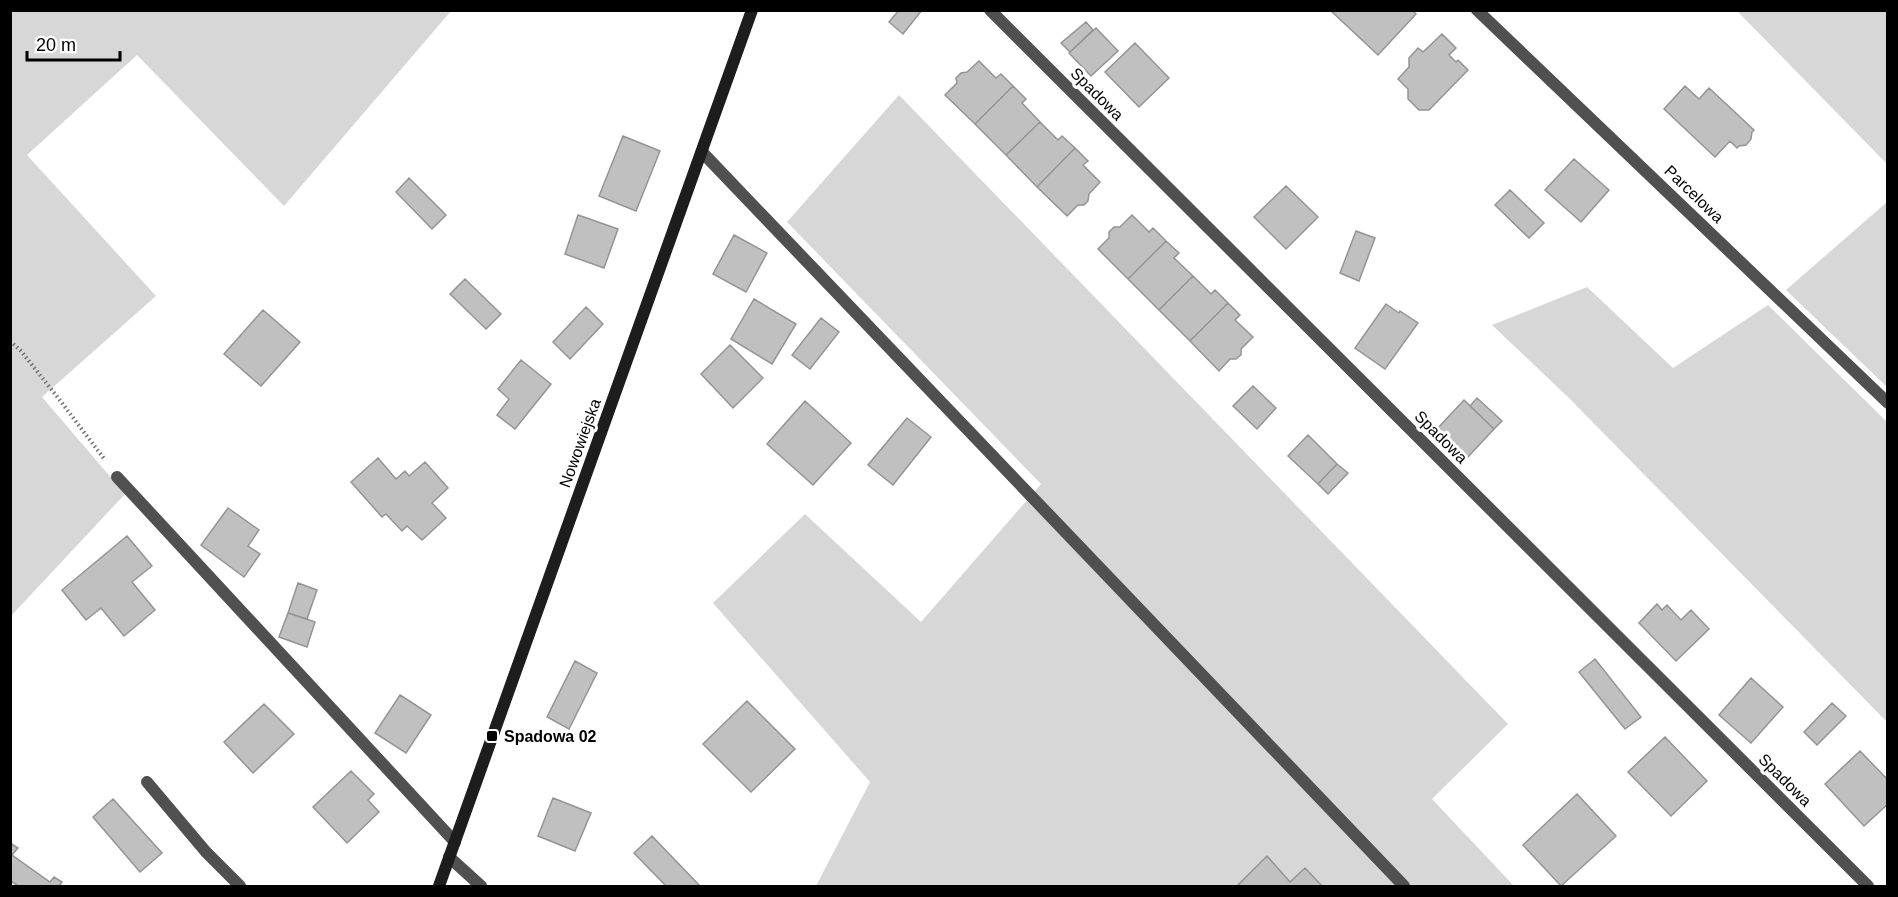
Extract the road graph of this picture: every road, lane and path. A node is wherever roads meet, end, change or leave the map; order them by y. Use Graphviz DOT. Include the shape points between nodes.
graph roads {
  1 [pos="752,10"];
  2 [pos="990,10"];
  3 [pos="1477,10"];
  4 [pos="702,152"];
  5 [pos="10,341"];
  6 [pos="1887,403"];
  7 [pos="117,477"];
  8 [pos="147,782"];
  9 [pos="455,842"];
  10 [pos="450,857"];
  11 [pos="240,886"];
  12 [pos="439,886"];
  13 [pos="481,886"];
  14 [pos="1404,886"];
  15 [pos="1868,886"];
  1 -- 4 [label="street, Nowowiejska"];
  2 -- 15 [label="street, Spadowa"];
  3 -- 6 [label="street, Parcelowa"];
  4 -- 9 [label="street, Nowowiejska"];
  4 -- 14 [label="street"];
  5 -- 7 [label="path"];
  7 -- 9 [label="street"];
  8 -- 11 [label="street"];
  9 -- 10 [label="street, Nowowiejska"];
  10 -- 12 [label="street, Nowowiejska"];
  10 -- 13 [label="street"];
}
